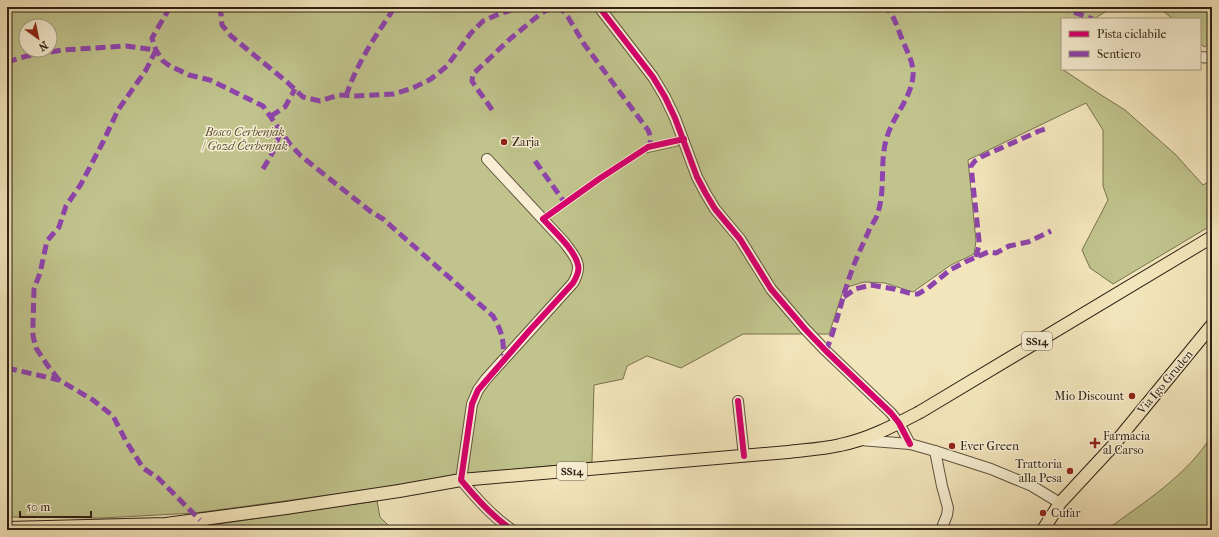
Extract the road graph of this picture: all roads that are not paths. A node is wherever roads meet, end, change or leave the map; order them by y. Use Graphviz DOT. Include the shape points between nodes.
graph roads {
  1 [pos="599,7"];
  2 [pos="1201,56"];
  3 [pos="1212,58"];
  4 [pos="487,158"];
  5 [pos="1212,237"];
  6 [pos="1212,326"];
  7 [pos="738,401"];
  8 [pos="899,423"];
  9 [pos="859,440"];
  10 [pos="910,444"];
  11 [pos="935,451"];
  12 [pos="744,456"];
  13 [pos="461,480"];
  14 [pos="1060,503"];
  15 [pos="206,519"];
  16 [pos="7,528"];
  17 [pos="192,530"];
  18 [pos="512,530"];
  19 [pos="941,530"];
  20 [pos="1043,530"];
  1 -- 8 [label="street" via="653,77 675,118 697,177 715,209 740,239 771,289 805,330"];
  2 -- 3 [label="street"];
  4 -- 13 [label="street" via="564,242 579,266 578,275 573,283 478,390 472,404"];
  5 -- 8 [label="main road, SS14"];
  6 -- 14 [label="main road, Via Igo Gruden" via="1110,448"];
  7 -- 12 [label="street"];
  8 -- 9 [label="main road, SS14"];
  8 -- 10 [label="street"];
  9 -- 10 [label="street"];
  9 -- 12 [label="main road, SS14" via="810,450"];
  10 -- 11 [label="street"];
  11 -- 14 [label="street" via="1025,483"];
  11 -- 19 [label="street" via="948,508"];
  12 -- 13 [label="main road, SS14"];
  13 -- 15 [label="main road, SS14"];
  13 -- 18 [label="street" via="477,500"];
  14 -- 20 [label="main road, Via Igo Gruden"];
  15 -- 16 [label="main road, SS14" via="166,524"];
  15 -- 17 [label="street"];
}
